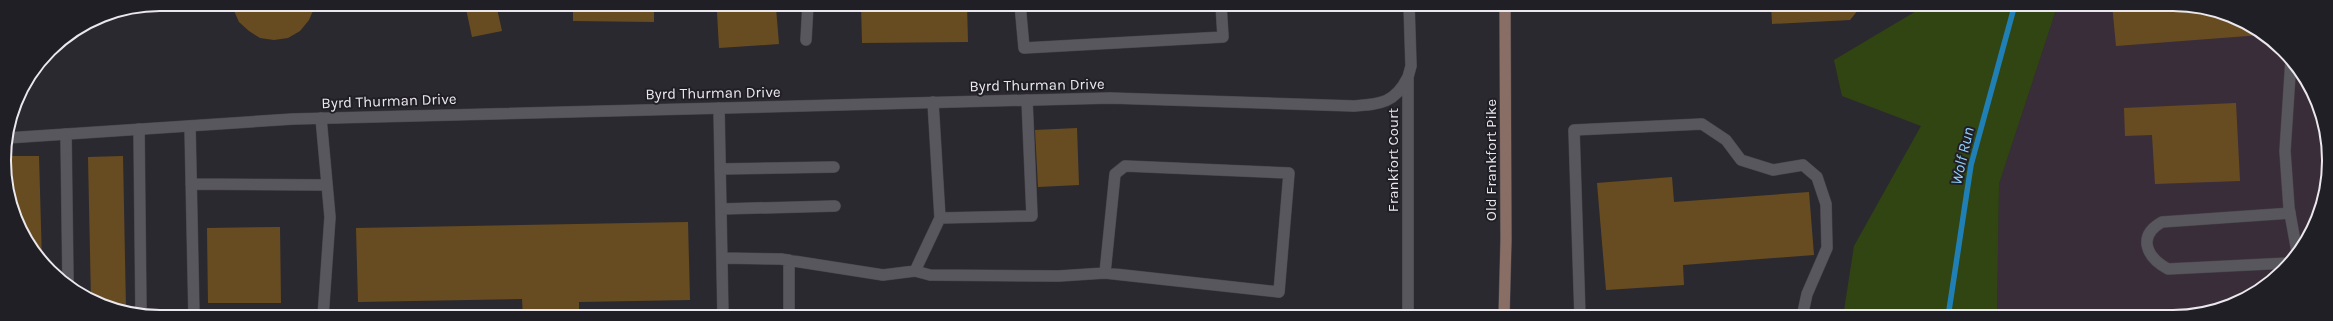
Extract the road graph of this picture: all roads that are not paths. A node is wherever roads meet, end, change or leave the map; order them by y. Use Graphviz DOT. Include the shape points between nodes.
graph roads {
  1 [pos="808,11"];
  2 [pos="1021,11"];
  3 [pos="1221,11"];
  4 [pos="1409,11"];
  5 [pos="1506,11"];
  6 [pos="806,40"];
  7 [pos="2290,68"];
  8 [pos="1408,77"];
  9 [pos="1027,100"];
  10 [pos="933,102"];
  11 [pos="719,108"];
  12 [pos="321,118"];
  13 [pos="190,126"];
  14 [pos="139,129"];
  15 [pos="66,134"];
  16 [pos="13,138"];
  17 [pos="834,167"];
  18 [pos="720,169"];
  19 [pos="191,184"];
  20 [pos="327,185"];
  21 [pos="835,206"];
  22 [pos="721,209"];
  23 [pos="2290,213"];
  24 [pos="940,218"];
  25 [pos="2296,246"];
  26 [pos="722,258"];
  27 [pos="789,260"];
  28 [pos="2281,263"];
  29 [pos="915,271"];
  30 [pos="1105,273"];
  31 [pos="68,278"];
  32 [pos="141,309"];
  33 [pos="194,310"];
  34 [pos="323,310"];
  35 [pos="723,310"];
  36 [pos="789,310"];
  37 [pos="1408,310"];
  38 [pos="1504,310"];
  39 [pos="1580,310"];
  40 [pos="1804,310"];
  1 -- 6 [label="street"];
  2 -- 3 [label="street" via="1024,48 1223,37"];
  4 -- 8 [label="street, Frankfort Court" via="1411,66"];
  5 -- 38 [label="main road, Old Frankfort Pike"];
  7 -- 23 [label="street" via="2285,151"];
  8 -- 9 [label="street, Byrd Thurman Drive" via="1402,89 1391,100 1354,106 1110,98"];
  8 -- 37 [label="street, Frankfort Court"];
  9 -- 10 [label="street, Byrd Thurman Drive"];
  9 -- 24 [label="street" via="1032,216"];
  10 -- 11 [label="street, Byrd Thurman Drive"];
  10 -- 24 [label="street"];
  11 -- 12 [label="street, Byrd Thurman Drive"];
  11 -- 18 [label="street"];
  12 -- 13 [label="street, Byrd Thurman Drive"];
  12 -- 20 [label="street"];
  13 -- 14 [label="street, Byrd Thurman Drive"];
  13 -- 19 [label="street"];
  14 -- 15 [label="street, Byrd Thurman Drive"];
  14 -- 32 [label="street"];
  15 -- 16 [label="street, Byrd Thurman Drive"];
  15 -- 31 [label="street"];
  17 -- 18 [label="street"];
  18 -- 22 [label="street"];
  19 -- 20 [label="street"];
  19 -- 33 [label="street"];
  20 -- 34 [label="street" via="330,217"];
  21 -- 22 [label="street"];
  22 -- 26 [label="street"];
  23 -- 25 [label="street"];
  23 -- 28 [label="street" via="2162,222 2152,228 2147,236 2149,253 2156,262 2168,268"];
  24 -- 29 [label="street"];
  26 -- 27 [label="street"];
  26 -- 35 [label="street"];
  27 -- 29 [label="street" via="883,275"];
  27 -- 36 [label="street"];
  29 -- 30 [label="street" via="930,275 1024,276"];
  30 -- 30 [label="street" via="1115,174 1125,166 1289,173 1279,292"];
  39 -- 40 [label="street" via="1574,130 1702,124 1726,140 1741,160 1773,170 1803,165 1817,177 1826,204 1827,248 1807,294"];
}
